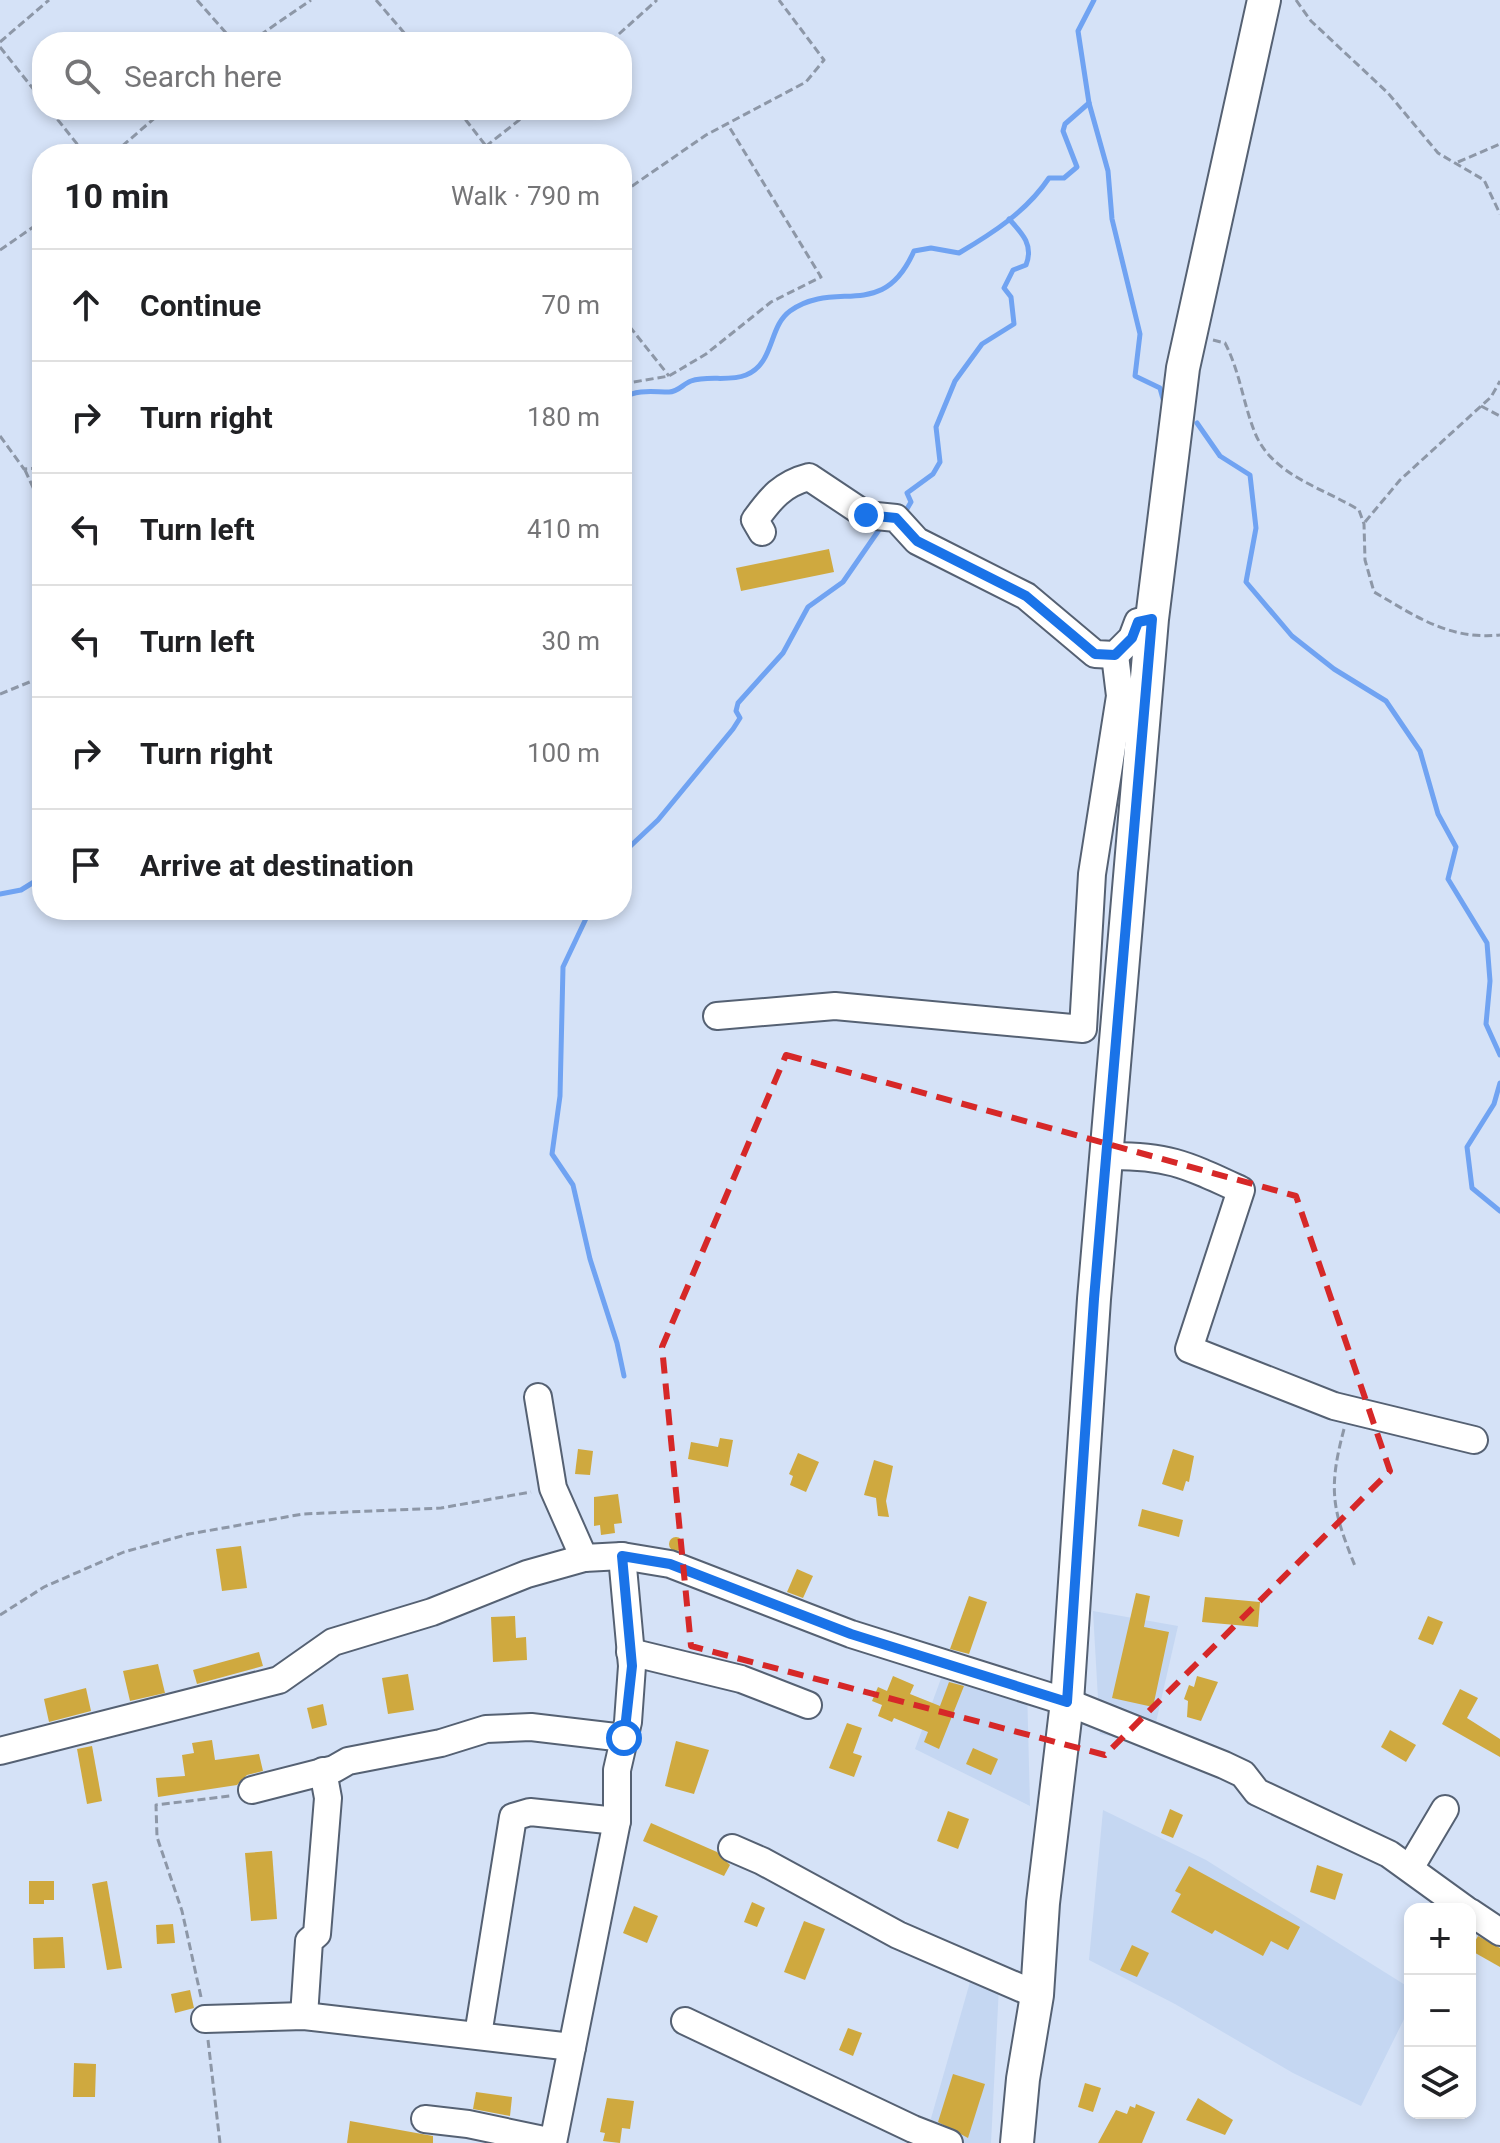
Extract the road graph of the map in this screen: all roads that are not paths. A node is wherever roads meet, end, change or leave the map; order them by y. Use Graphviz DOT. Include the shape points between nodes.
graph roads {
  1 [pos="1264,0"];
  2 [pos="762,532"];
  3 [pos="1152,619"];
  4 [pos="1115,655"];
  5 [pos="717,1016"];
  6 [pos="1106,1156"];
  7 [pos="538,1397"];
  8 [pos="1474,1440"];
  9 [pos="622,1556"];
  10 [pos="584,1558"];
  11 [pos="630,1652"];
  12 [pos="1067,1702"];
  13 [pos="808,1705"];
  14 [pos="624,1738"];
  15 [pos="0,1751"];
  16 [pos="323,1771"];
  17 [pos="252,1790"];
  18 [pos="1445,1809"];
  19 [pos="617,1821"];
  20 [pos="732,1848"];
  21 [pos="1410,1868"];
  22 [pos="1458,1903"];
  23 [pos="1476,1916"];
  24 [pos="1500,1932"];
  25 [pos="1037,1995"];
  26 [pos="304,2016"];
  27 [pos="205,2019"];
  28 [pos="685,2021"];
  29 [pos="478,2035"];
  30 [pos="572,2047"];
  31 [pos="425,2119"];
  32 [pos="553,2142"];
  33 [pos="949,2143"];
  34 [pos="1017,2143"];
  1 -- 3 [label="main road" via="1191,332"];
  2 -- 4 [label="street" via="755,520 768,502 786,483 809,477 866,515 896,518 917,541 1026,596 1095,654"];
  3 -- 4 [label="street" via="1138,622 1132,638"];
  3 -- 6 [label="main road"];
  4 -- 5 [label="street" via="1120,696 1092,874 1083,1029 835,1006"];
  6 -- 8 [label="street" via="1162,1158 1241,1190 1189,1349 1349,1409"];
  6 -- 12 [label="main road"];
  7 -- 10 [label="street" via="553,1488"];
  9 -- 10 [label="street"];
  9 -- 11 [label="street"];
  9 -- 12 [label="street" via="670,1564 851,1634"];
  10 -- 15 [label="street" via="333,1642 279,1680"];
  11 -- 13 [label="street" via="741,1679"];
  11 -- 14 [label="street"];
  12 -- 21 [label="street" via="1243,1774 1257,1792"];
  12 -- 25 [label="main road"];
  14 -- 16 [label="street" via="531,1727 486,1729"];
  14 -- 19 [label="street" via="617,1770"];
  16 -- 17 [label="street"];
  16 -- 26 [label="street" via="328,1798"];
  18 -- 21 [label="street"];
  19 -- 29 [label="street" via="530,1812 513,1817"];
  19 -- 30 [label="street"];
  20 -- 25 [label="street" via="898,1935"];
  21 -- 22 [label="street"];
  23 -- 24 [label="street"];
  25 -- 34 [label="main road"];
  26 -- 27 [label="street"];
  26 -- 29 [label="street"];
  28 -- 33 [label="street"];
  29 -- 30 [label="street"];
  30 -- 32 [label="street"];
  31 -- 32 [label="street"];
}
